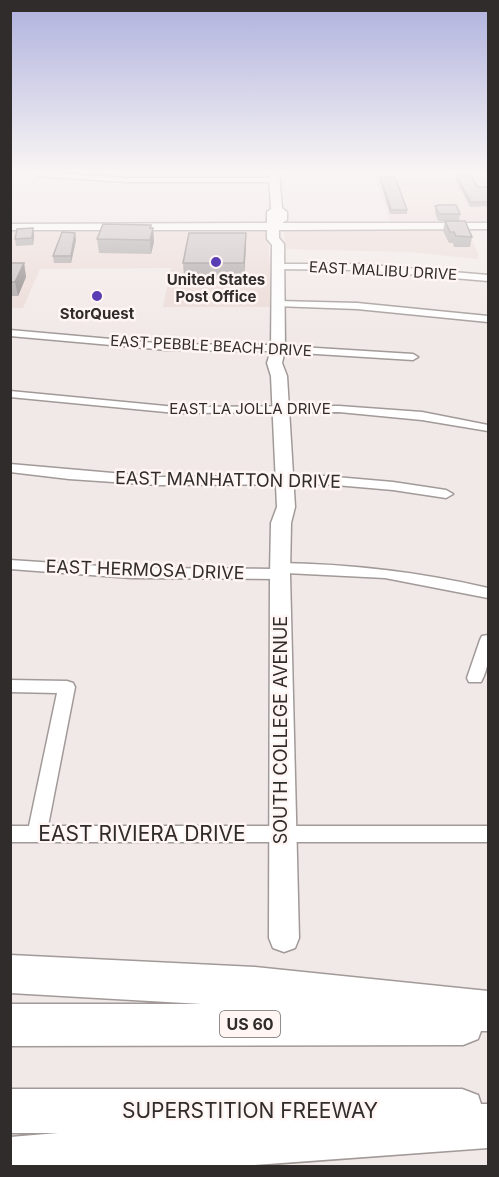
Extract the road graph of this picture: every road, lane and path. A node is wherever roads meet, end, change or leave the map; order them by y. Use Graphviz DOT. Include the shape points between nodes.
graph roads {
  1 [pos="10,227"];
  2 [pos="278,227"];
  3 [pos="293,227"];
  4 [pos="278,267"];
  5 [pos="489,278"];
  6 [pos="279,304"];
  7 [pos="489,319"];
  8 [pos="10,333"];
  9 [pos="278,350"];
  10 [pos="412,357"];
  11 [pos="10,394"];
  12 [pos="279,409"];
  13 [pos="489,428"];
  14 [pos="10,468"];
  15 [pos="280,481"];
  16 [pos="446,494"];
  17 [pos="10,564"];
  18 [pos="280,571"];
  19 [pos="489,593"];
  20 [pos="489,640"];
  21 [pos="475,678"];
  22 [pos="10,686"];
  23 [pos="10,834"];
  24 [pos="37,834"];
  25 [pos="282,834"];
  26 [pos="489,834"];
  27 [pos="285,938"];
  28 [pos="10,974"];
  29 [pos="489,1011"];
  30 [pos="489,1024"];
  31 [pos="10,1025"];
  32 [pos="10,1111"];
  33 [pos="489,1112"];
  34 [pos="489,1126"];
  35 [pos="10,1160"];
  1 -- 2 [label="street"];
  2 -- 3 [label="street"];
  2 -- 4 [label="street, SOUTH COLLEGE AVENUE" via="273,239 278,244"];
  4 -- 5 [label="street, EAST MALIBU DRIVE" via="360,267"];
  4 -- 6 [label="street, SOUTH COLLEGE AVENUE"];
  6 -- 7 [label="street" via="357,306"];
  6 -- 9 [label="street, SOUTH COLLEGE AVENUE"];
  8 -- 9 [label="street, EAST PEBBLE BEACH DRIVE" via="159,347"];
  9 -- 10 [label="street, EAST PEBBLE BEACH DRIVE"];
  9 -- 12 [label="street, SOUTH COLLEGE AVENUE" via="274,367 279,376"];
  11 -- 12 [label="street, EAST LA JOLLA DRIVE" via="176,410"];
  12 -- 13 [label="street, EAST LA JOLLA DRIVE" via="422,416"];
  12 -- 15 [label="street, SOUTH COLLEGE AVENUE" via="285,456"];
  14 -- 15 [label="street, EAST MANHATTON DRIVE" via="129,480"];
  15 -- 16 [label="street, EAST MANHATTON DRIVE" via="324,480"];
  15 -- 18 [label="street, SOUTH COLLEGE AVENUE" via="286,507 281,523"];
  17 -- 18 [label="street, EAST HERMOSA DRIVE" via="131,573"];
  18 -- 19 [label="street, EAST HERMOSA DRIVE" via="371,571"];
  18 -- 25 [label="street, SOUTH COLLEGE AVENUE"];
  20 -- 21 [label="street"];
  22 -- 24 [label="street" via="67,687"];
  23 -- 24 [label="street, EAST RIVIERA DRIVE"];
  24 -- 25 [label="street, EAST RIVIERA DRIVE"];
  25 -- 26 [label="street, EAST RIVIERA DRIVE"];
  25 -- 27 [label="street, SOUTH COLLEGE AVENUE"];
  28 -- 29 [label="highway" via="255,987"];
  30 -- 31 [label="highway, US 60"];
  32 -- 33 [label="highway, SUPERSTITION FREEWAY"];
  34 -- 35 [label="highway"];
}
